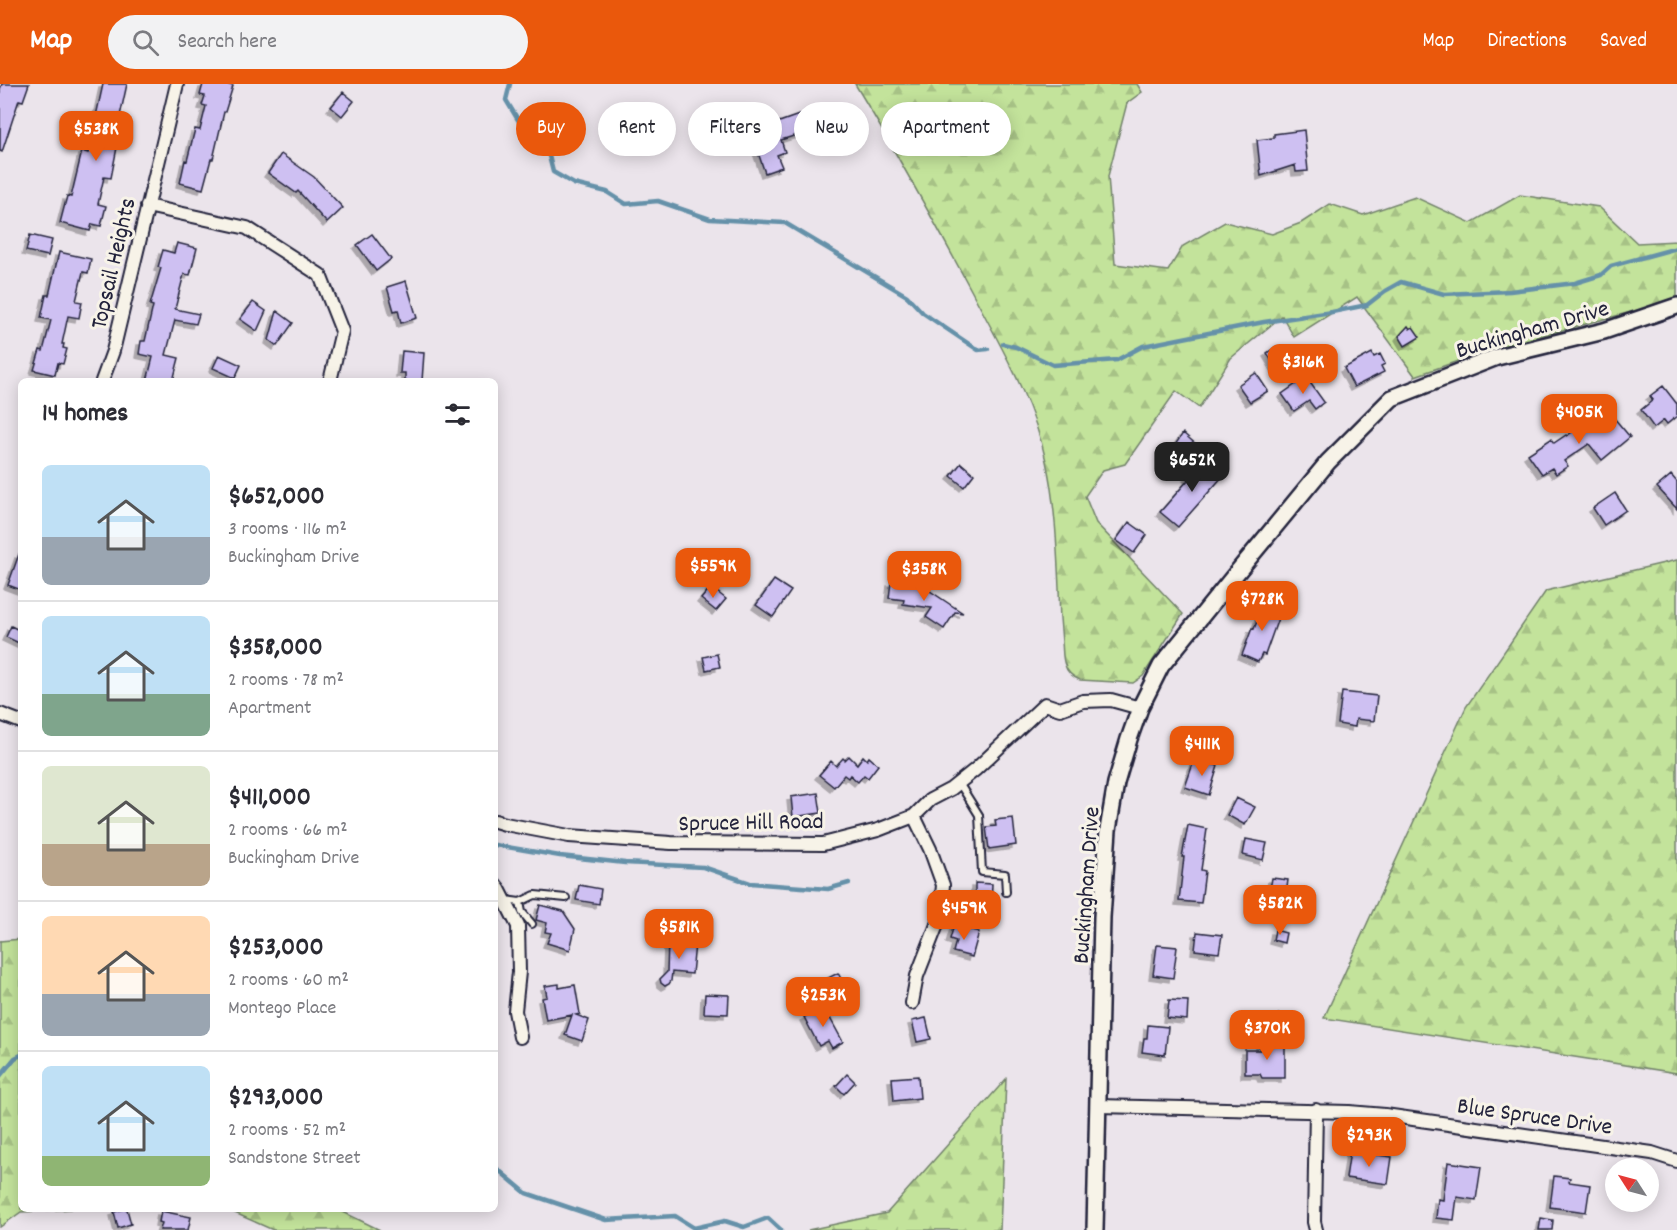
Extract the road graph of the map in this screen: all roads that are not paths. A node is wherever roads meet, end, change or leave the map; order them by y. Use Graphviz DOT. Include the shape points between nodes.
graph roads {
  1 [pos="177,84"];
  2 [pos="147,206"];
  3 [pos="1677,306"];
  4 [pos="103,378"];
  5 [pos="331,378"];
  6 [pos="1140,708"];
  7 [pos="0,714"];
  8 [pos="18,721"];
  9 [pos="958,783"];
  10 [pos="914,816"];
  11 [pos="498,822"];
  12 [pos="498,888"];
  13 [pos="1006,892"];
  14 [pos="566,898"];
  15 [pos="505,900"];
  16 [pos="520,902"];
  17 [pos="532,924"];
  18 [pos="912,1003"];
  19 [pos="520,1037"];
  20 [pos="1098,1106"];
  21 [pos="1316,1110"];
  22 [pos="1677,1161"];
  23 [pos="1095,1230"];
  24 [pos="1316,1230"];
  1 -- 2 [label="street, Topsail Heights"];
  2 -- 4 [label="street, Topsail Heights"];
  2 -- 5 [label="street" via="247,228 320,275 342,331"];
  3 -- 6 [label="street, Buckingham Drive" via="1604,331 1497,357 1392,398 1328,462 1239,570 1161,666"];
  6 -- 9 [label="street, Spruce Hill Road" via="1111,700 1083,701 1060,708 1045,704"];
  6 -- 20 [label="street, Buckingham Drive" via="1116,783 1105,852"];
  7 -- 8 [label="street"];
  9 -- 10 [label="street, Spruce Hill Road" via="930,800"];
  9 -- 13 [label="lane" via="979,814 982,872 1005,874"];
  10 -- 11 [label="street, Spruce Hill Road" via="823,844 671,843 569,836"];
  10 -- 18 [label="street" via="943,885 940,917 917,976"];
  12 -- 15 [label="street"];
  14 -- 16 [label="lane" via="536,895"];
  15 -- 16 [label="lane"];
  15 -- 19 [label="street" via="518,926 515,1011"];
  16 -- 17 [label="lane" via="522,912"];
  20 -- 21 [label="street, Blue Spruce Drive"];
  20 -- 23 [label="street, Buckingham Drive"];
  21 -- 22 [label="street, Blue Spruce Drive" via="1385,1115 1652,1153"];
  21 -- 24 [label="street"];
}
